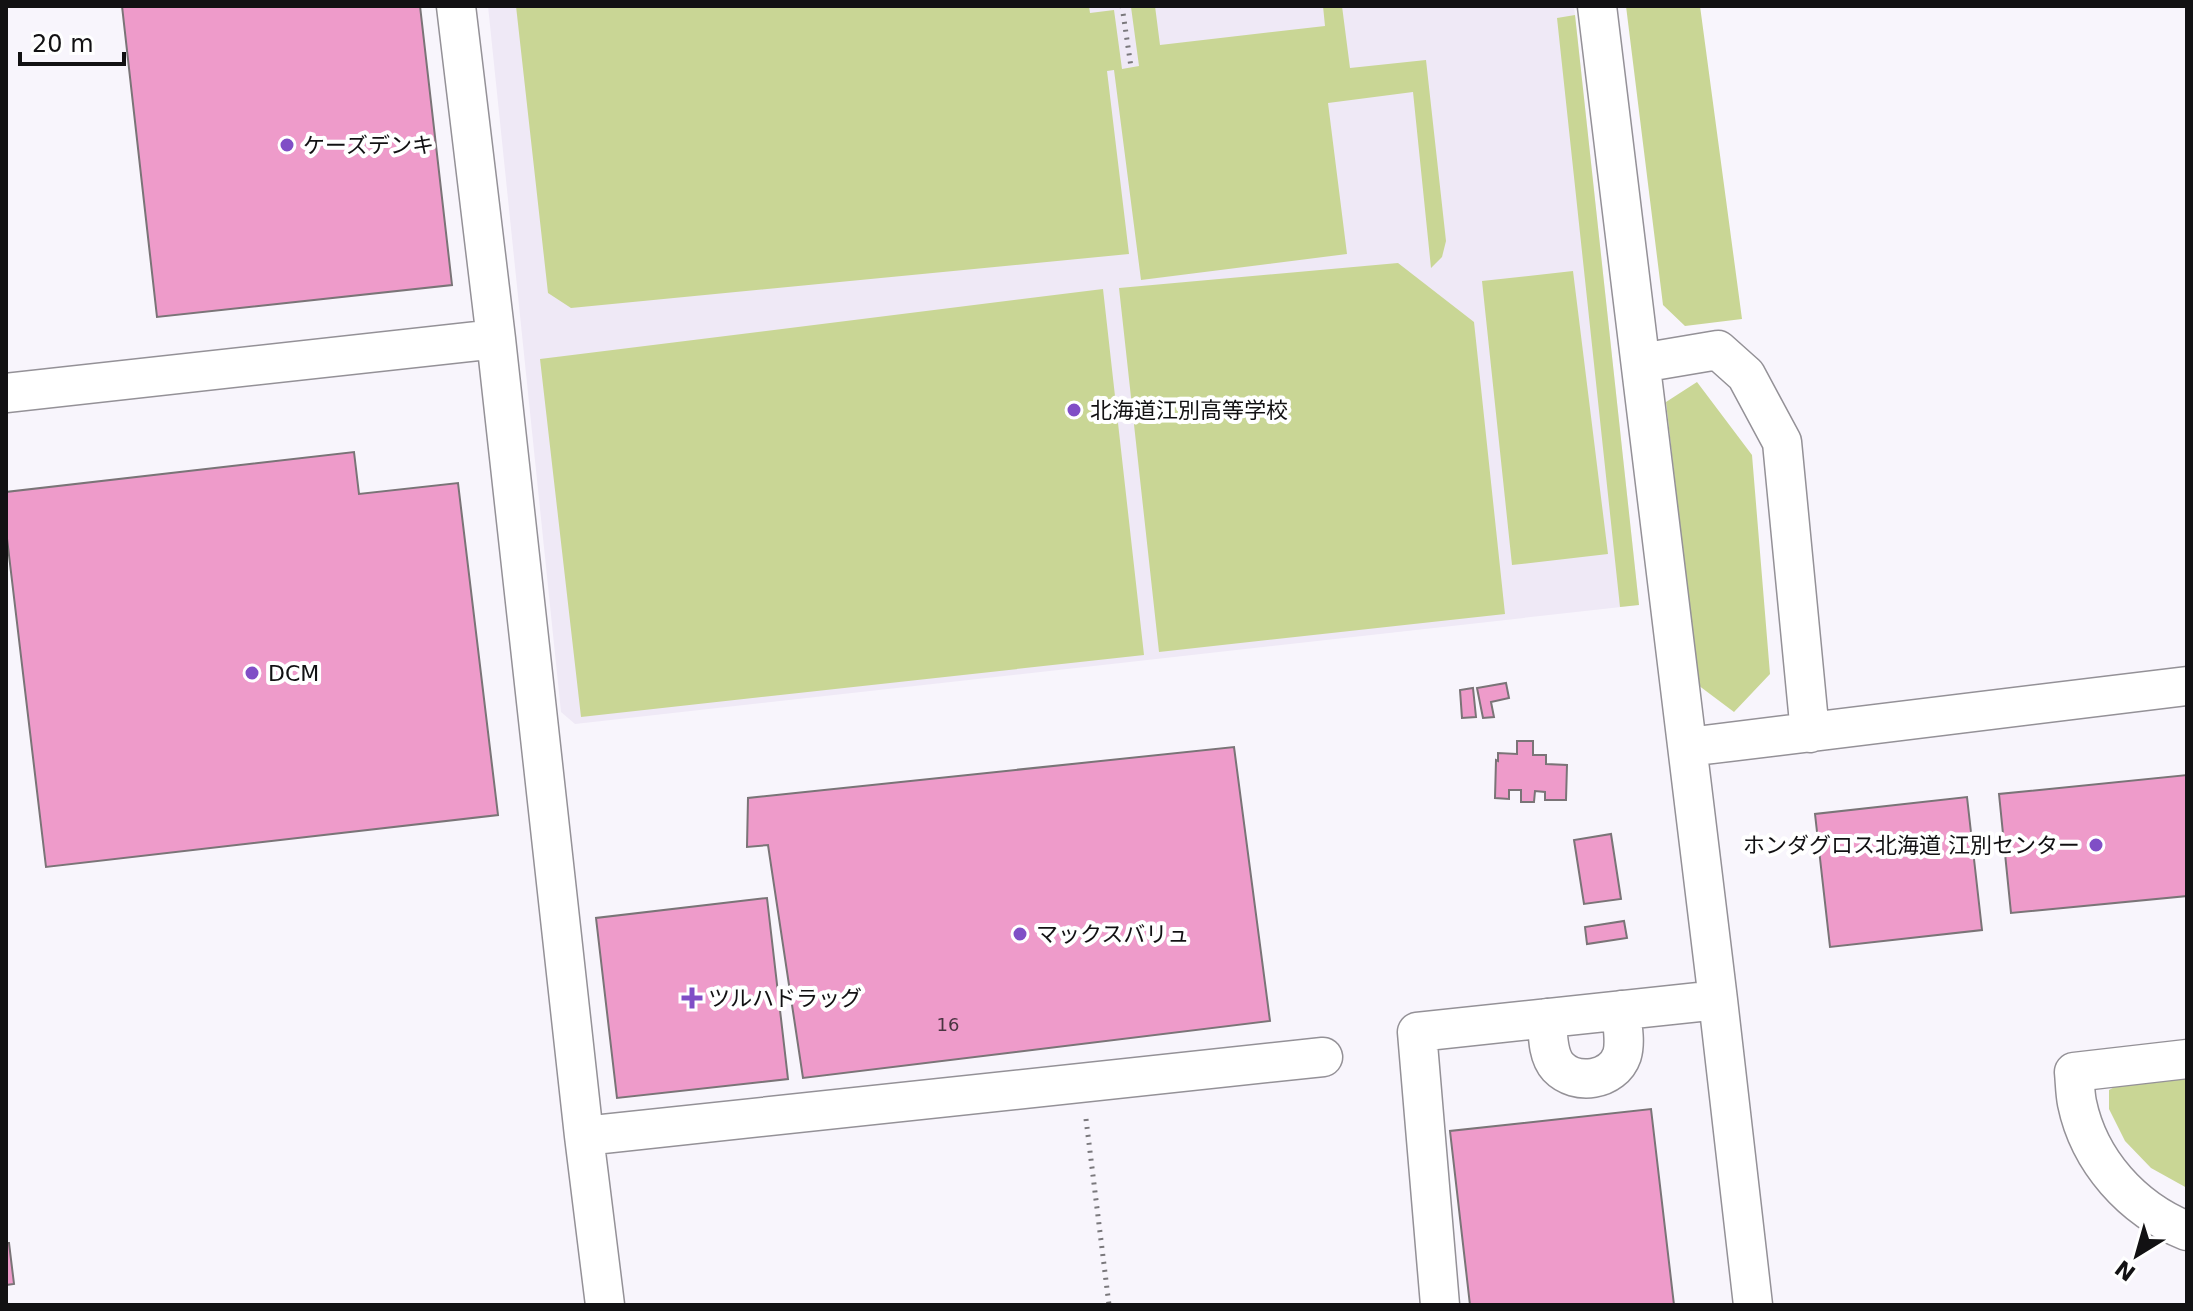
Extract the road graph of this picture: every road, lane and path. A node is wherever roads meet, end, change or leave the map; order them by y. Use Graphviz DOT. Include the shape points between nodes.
graph roads {
  1 [pos="456,6"];
  2 [pos="1122,6"];
  3 [pos="1597,6"];
  4 [pos="1131,67"];
  5 [pos="496,339"];
  6 [pos="1641,363"];
  7 [pos="6,393"];
  8 [pos="2187,686"];
  9 [pos="1810,733"];
  10 [pos="1688,747"];
  11 [pos="1718,1000"];
  12 [pos="1621,1010"];
  13 [pos="1547,1018"];
  14 [pos="1323,1057"];
  15 [pos="2187,1059"];
  16 [pos="1082,1082"];
  17 [pos="584,1136"];
  18 [pos="2187,1231"];
  19 [pos="605,1305"];
  20 [pos="1109,1305"];
  21 [pos="1440,1305"];
  22 [pos="1753,1305"];
  1 -- 5 [label="street"];
  2 -- 4 [label="path"];
  3 -- 6 [label="street"];
  5 -- 7 [label="street"];
  5 -- 17 [label="street"];
  6 -- 9 [label="street" via="1718,350 1746,375 1782,442"];
  6 -- 10 [label="street"];
  8 -- 9 [label="street"];
  9 -- 10 [label="street"];
  10 -- 11 [label="street"];
  11 -- 12 [label="street"];
  11 -- 22 [label="street"];
  12 -- 13 [label="street"];
  12 -- 13 [label="street" via="1622,1056 1613,1069 1585,1080 1557,1066 1548,1047"];
  13 -- 21 [label="street" via="1417,1032"];
  14 -- 16 [label="street"];
  15 -- 18 [label="street" via="2074,1072 2076,1101 2097,1156 2135,1200"];
  16 -- 17 [label="street"];
  16 -- 20 [label="path"];
  17 -- 19 [label="street"];
}
